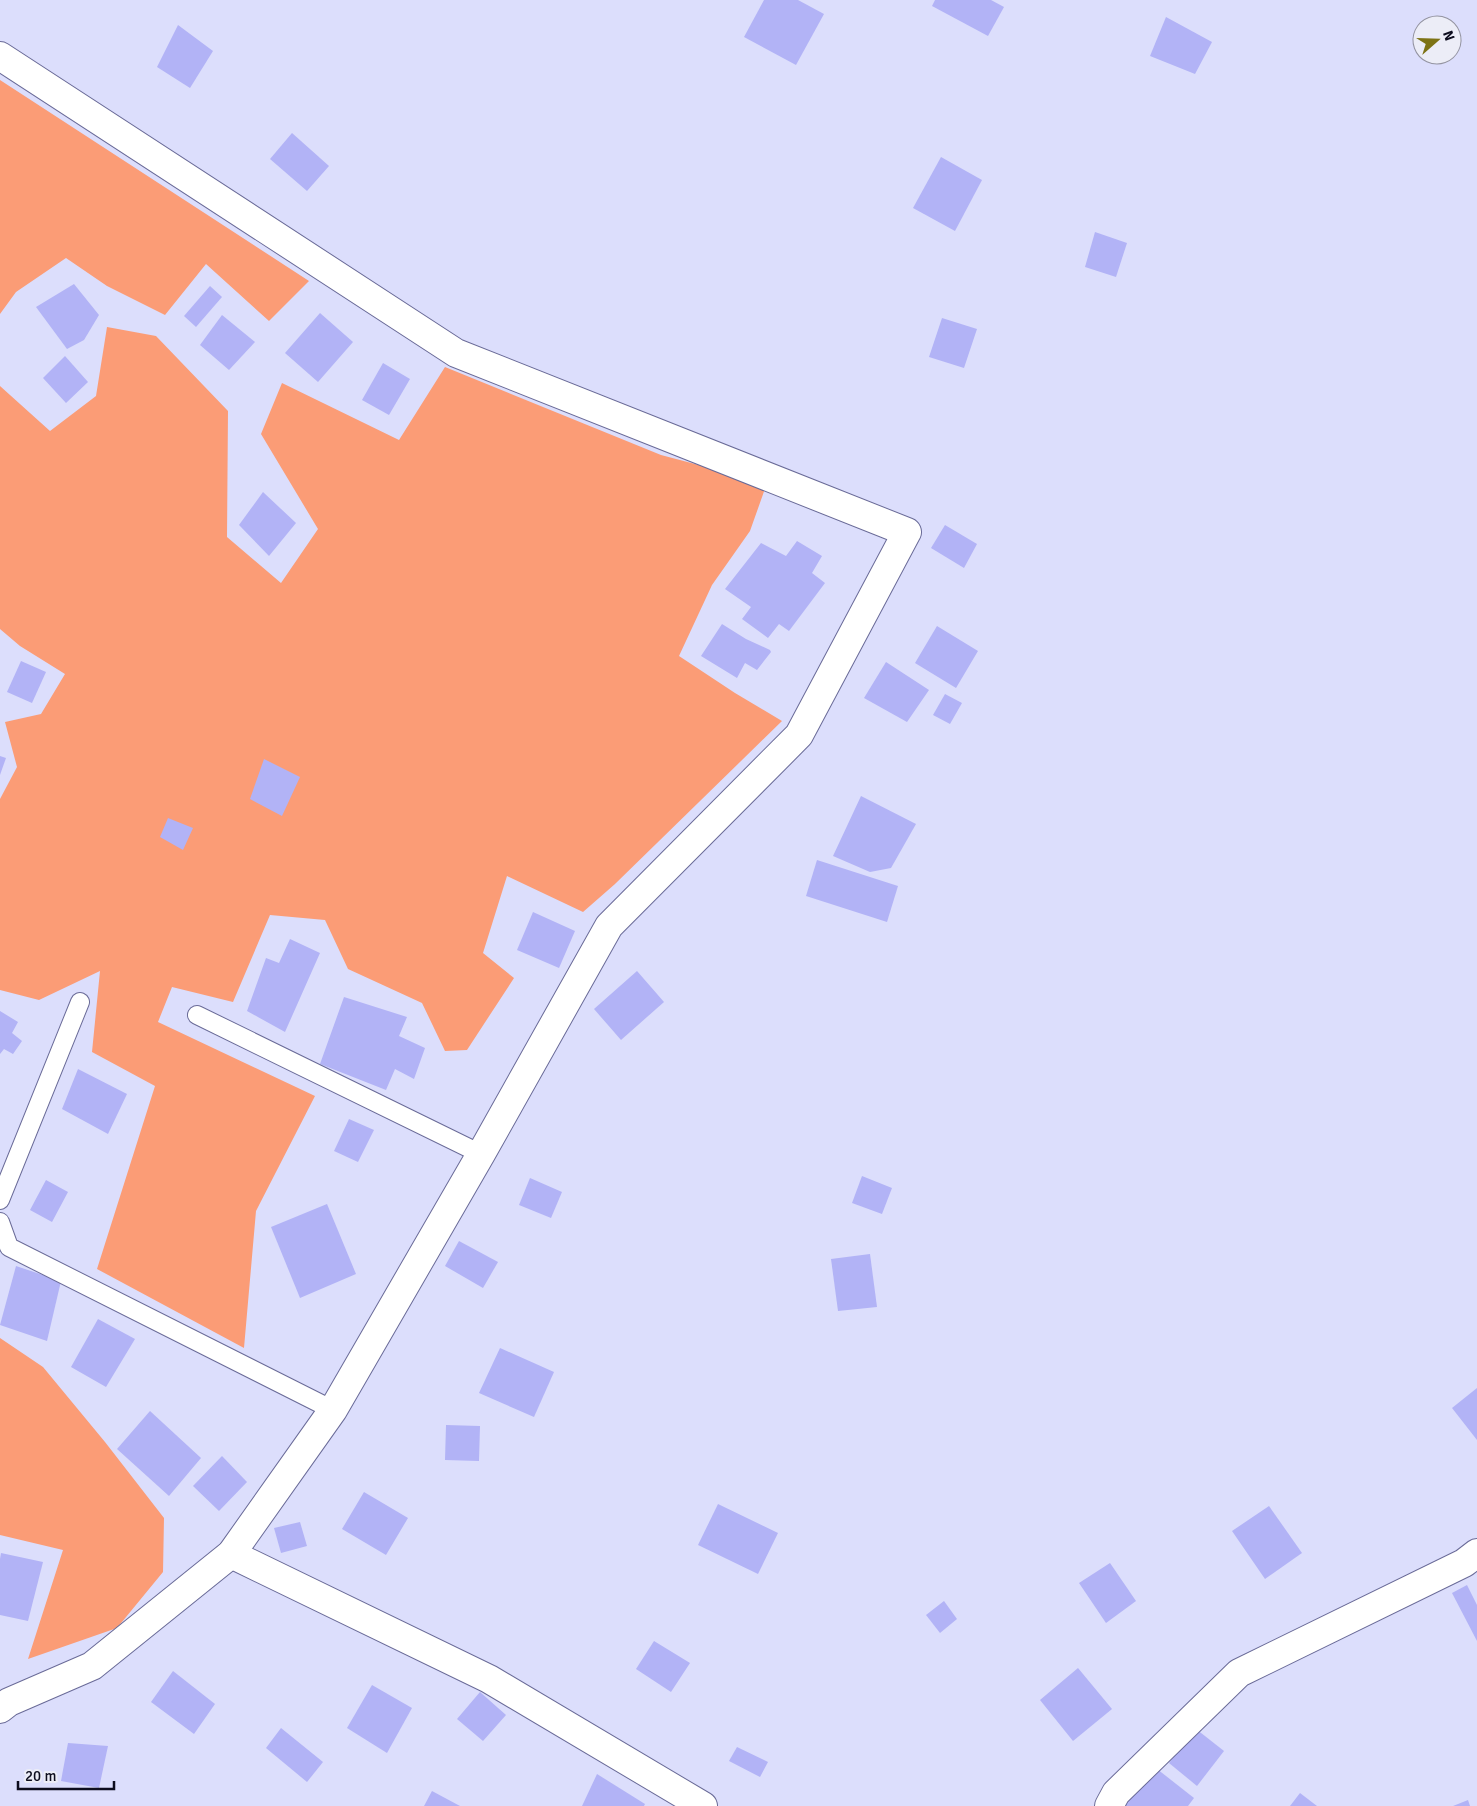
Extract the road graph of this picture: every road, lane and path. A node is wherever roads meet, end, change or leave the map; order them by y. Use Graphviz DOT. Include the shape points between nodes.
graph roads {
  1 [pos="0,56"];
  2 [pos="80,1002"];
  3 [pos="197,1015"];
  4 [pos="481,1154"];
  5 [pos="0,1200"];
  6 [pos="0,1222"];
  7 [pos="333,1410"];
  8 [pos="1477,1553"];
  9 [pos="231,1554"];
  10 [pos="0,1709"];
  11 [pos="703,1806"];
  12 [pos="1109,1806"];
  1 -- 4 [label="street" via="456,353 907,532 799,736 609,926"];
  2 -- 5 [label="lane"];
  3 -- 4 [label="lane"];
  4 -- 7 [label="street"];
  6 -- 7 [label="lane" via="9,1247"];
  7 -- 9 [label="street"];
  8 -- 12 [label="street" via="1239,1673 1116,1793"];
  9 -- 10 [label="street" via="92,1666 9,1702"];
  9 -- 11 [label="street" via="489,1679"];
}
